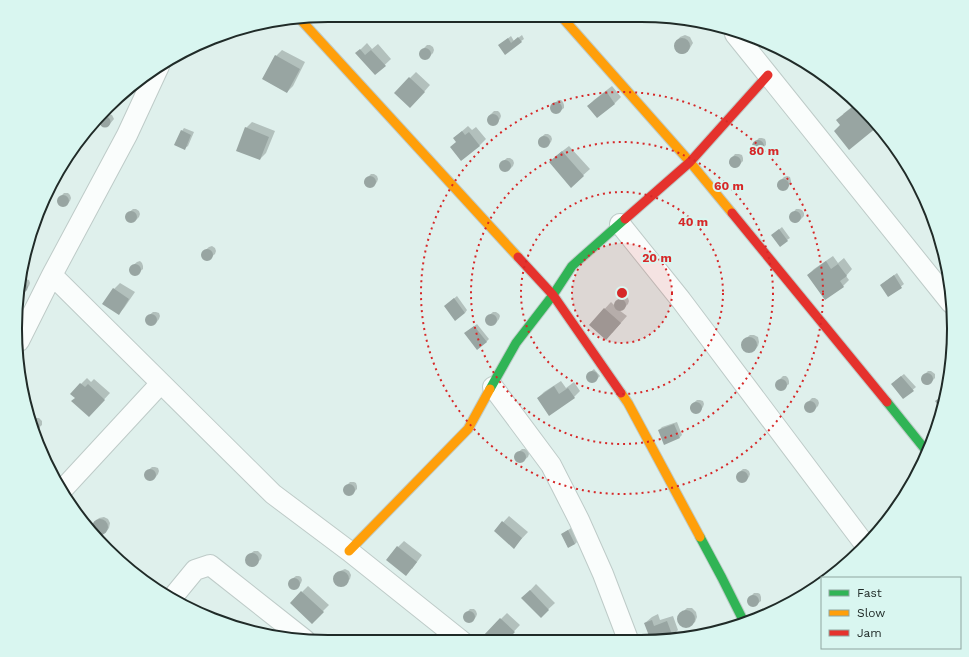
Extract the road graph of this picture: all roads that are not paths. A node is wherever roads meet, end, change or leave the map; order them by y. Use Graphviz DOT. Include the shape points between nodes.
graph roads {
  1 [pos="566,22"];
  2 [pos="304,23"];
  3 [pos="738,38"];
  4 [pos="768,76"];
  5 [pos="154,77"];
  6 [pos="690,162"];
  7 [pos="620,224"];
  8 [pos="52,275"];
  9 [pos="945,294"];
  10 [pos="554,295"];
  11 [pos="22,334"];
  12 [pos="161,383"];
  13 [pos="493,386"];
  14 [pos="923,447"];
  15 [pos="66,486"];
  16 [pos="862,540"];
  17 [pos="348,551"];
  18 [pos="175,594"];
  19 [pos="742,618"];
  20 [pos="296,633"];
  21 [pos="455,635"];
  22 [pos="626,635"];
  1 -- 6 [label="street"];
  2 -- 10 [label="street"];
  3 -- 4 [label="street"];
  4 -- 6 [label="street"];
  4 -- 9 [label="street"];
  5 -- 8 [label="street" via="127,135"];
  6 -- 7 [label="street"];
  6 -- 14 [label="street"];
  7 -- 10 [label="street" via="572,266"];
  7 -- 16 [label="street" via="681,300"];
  8 -- 11 [label="street"];
  8 -- 12 [label="street"];
  10 -- 13 [label="street" via="516,344"];
  10 -- 19 [label="street" via="628,403"];
  12 -- 15 [label="street"];
  12 -- 17 [label="street" via="273,494"];
  13 -- 17 [label="street" via="468,429"];
  13 -- 22 [label="street" via="551,465 600,567"];
  17 -- 21 [label="street"];
  18 -- 20 [label="street" via="195,570 210,565"];
}
